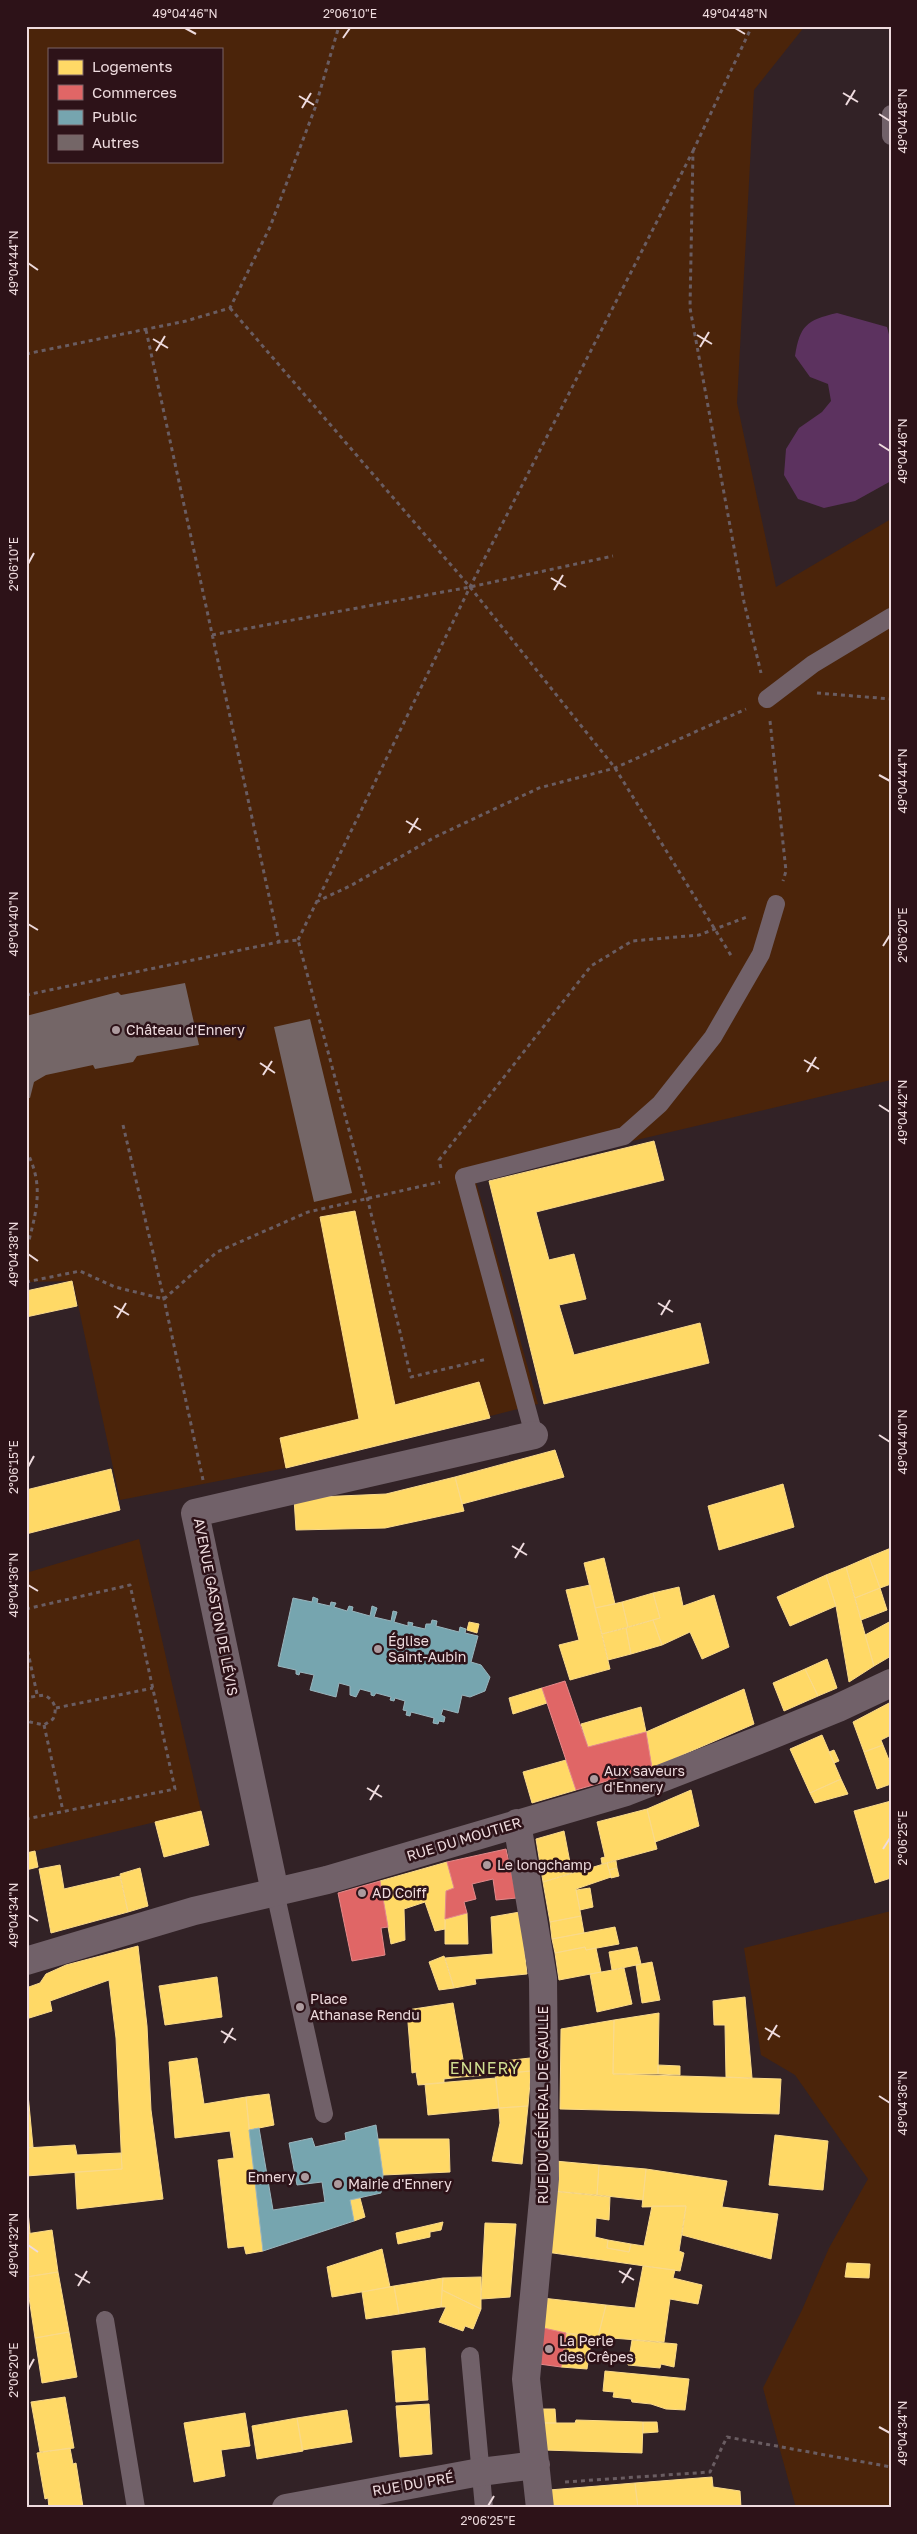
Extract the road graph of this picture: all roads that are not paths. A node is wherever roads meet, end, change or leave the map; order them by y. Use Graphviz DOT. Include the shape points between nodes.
graph roads {
  1 [pos="891,114"];
  2 [pos="891,136"];
  3 [pos="891,617"];
  4 [pos="773,695"];
  5 [pos="776,904"];
  6 [pos="534,1435"];
  7 [pos="891,1683"];
  8 [pos="517,1823"];
  9 [pos="275,1892"];
  10 [pos="26,1961"];
  11 [pos="324,2114"];
  12 [pos="105,2320"];
  13 [pos="470,2356"];
  14 [pos="480,2472"];
  15 [pos="538,2486"];
  16 [pos="136,2508"];
  17 [pos="286,2508"];
  18 [pos="484,2508"];
  1 -- 2 [label="lane"];
  3 -- 4 [label="lane" via="813,664"];
  5 -- 6 [label="lane" via="761,954 707,1045 660,1104 624,1136 464,1178"];
  6 -- 9 [label="street, AVENUE GASTON DE LÉVIS" via="195,1514"];
  7 -- 8 [label="street, RUE DU MOUTIER" via="697,1766 626,1792"];
  8 -- 9 [label="street, RUE DU MOUTIER" via="327,1880"];
  8 -- 15 [label="street, RUE DU GÉNÉRAL DE GAULLE" via="543,1978 545,2180 526,2379"];
  9 -- 10 [label="street, RUE DU MOUTIER" via="136,1927"];
  9 -- 11 [label="lane"];
  12 -- 16 [label="lane"];
  13 -- 14 [label="lane"];
  14 -- 15 [label="street, RUE DU PRÉ"];
  14 -- 17 [label="street, RUE DU PRÉ"];
  14 -- 18 [label="lane"];
}
